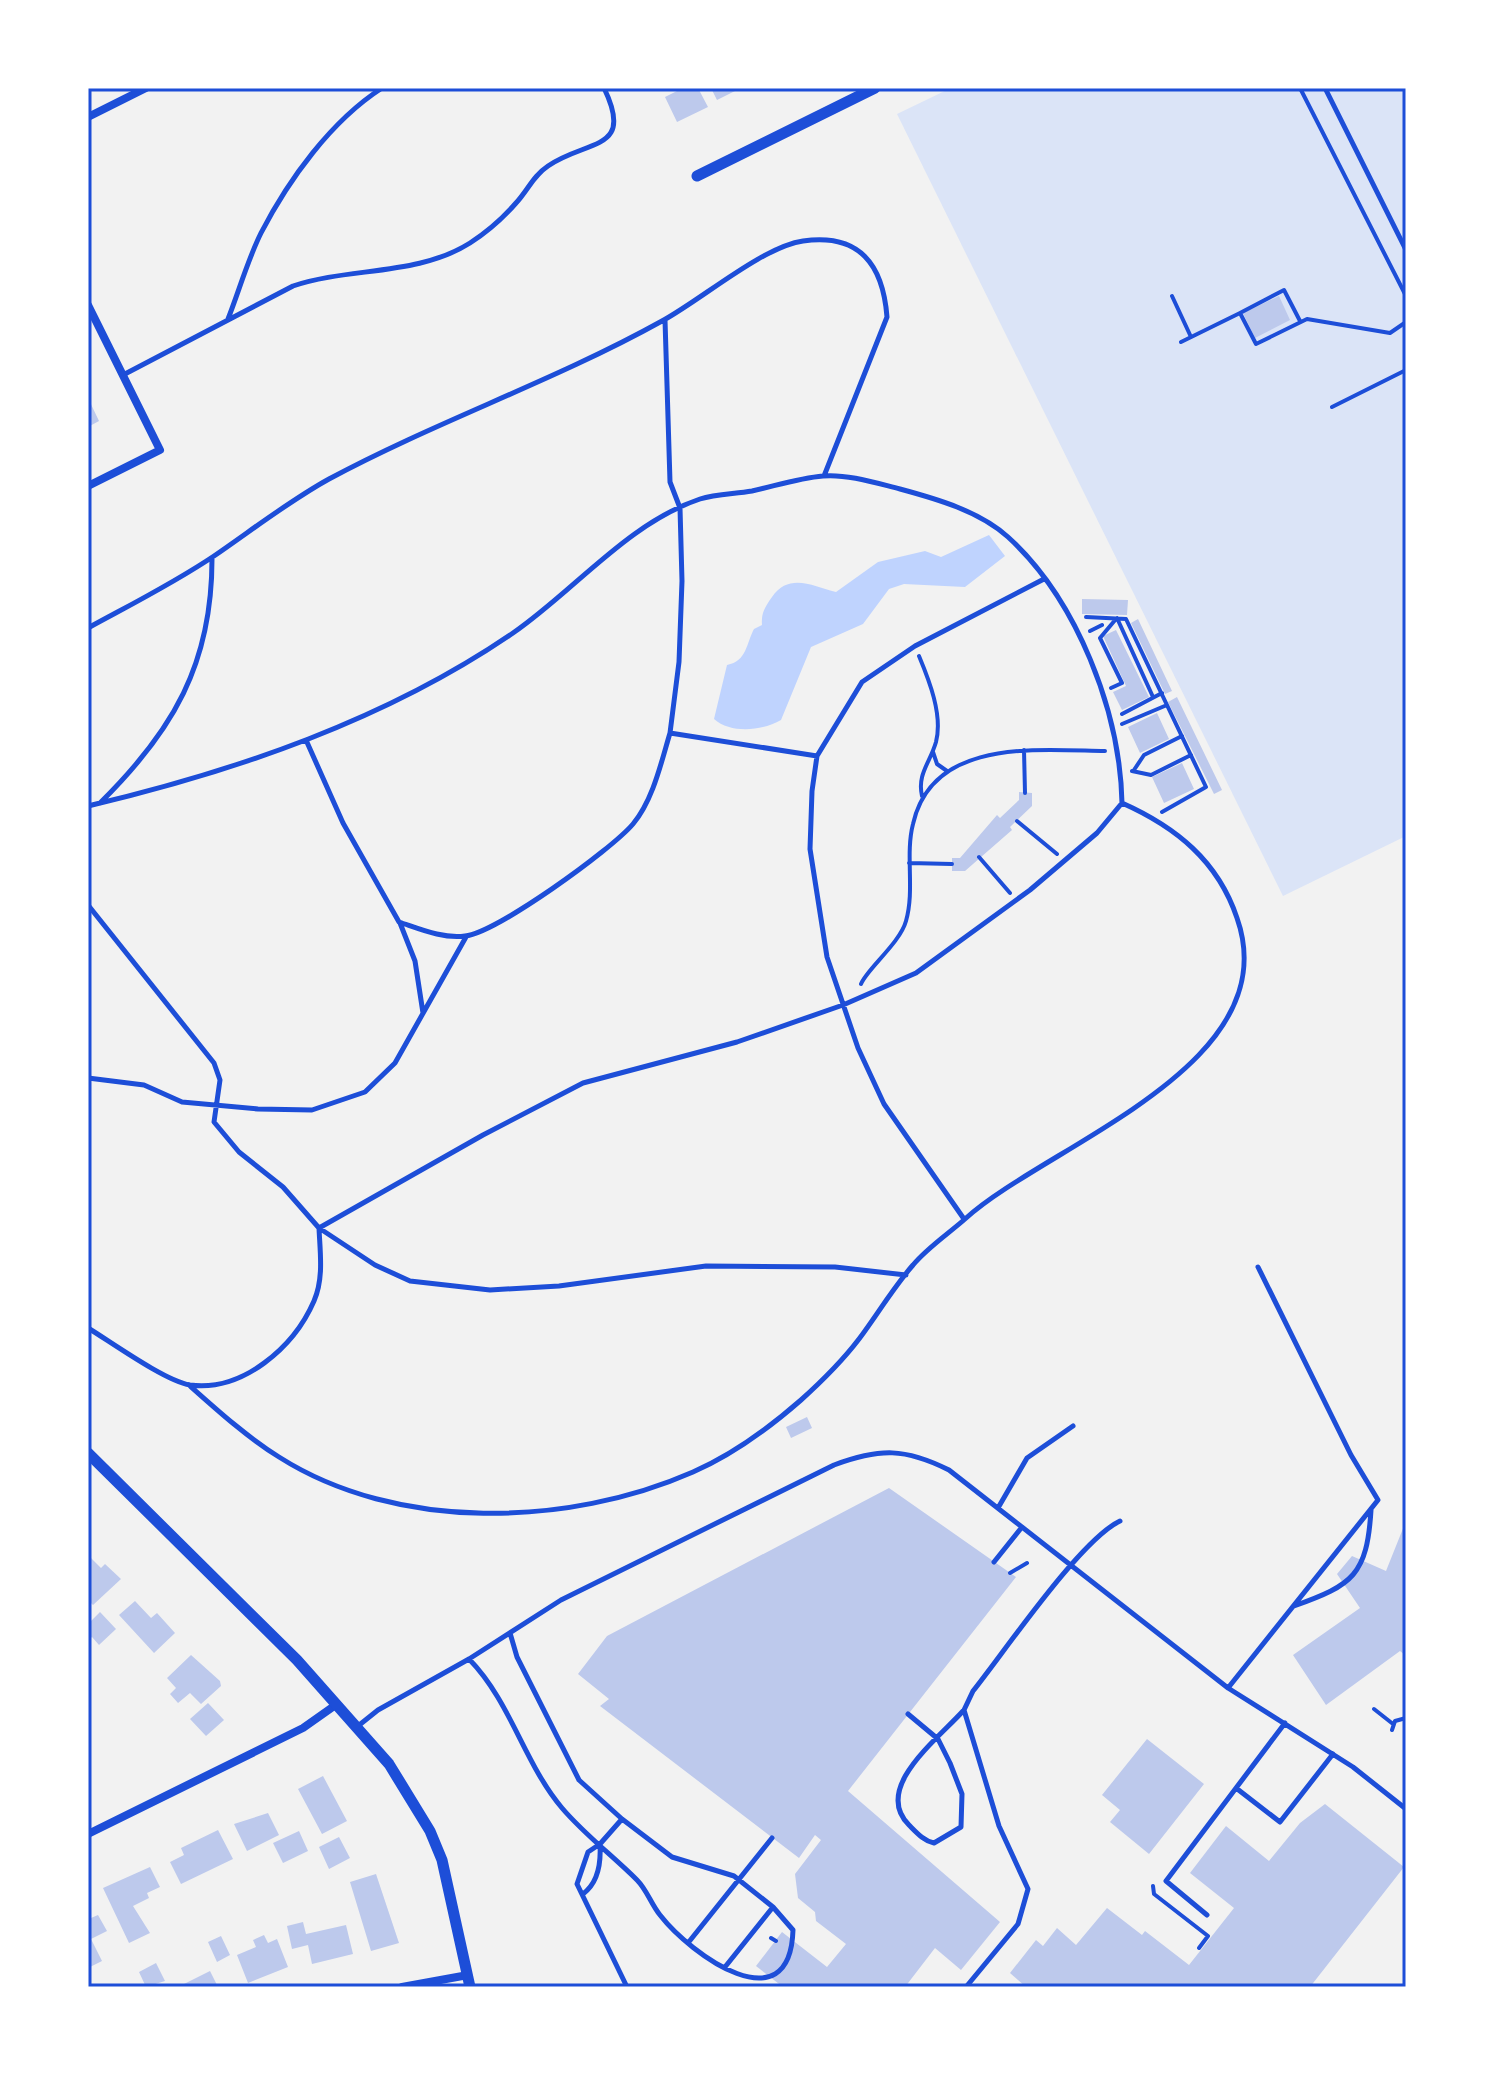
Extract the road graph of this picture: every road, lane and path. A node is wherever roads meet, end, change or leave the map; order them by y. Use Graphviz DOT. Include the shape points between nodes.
graph roads {
  1 [pos="146,88"];
  2 [pos="382,88"];
  3 [pos="604,88"];
  4 [pos="875,88"];
  5 [pos="1300,88"];
  6 [pos="1325,88"];
  7 [pos="88,117"];
  8 [pos="697,176"];
  9 [pos="1406,250"];
  10 [pos="1172,296"];
  11 [pos="1406,296"];
  12 [pos="88,305"];
  13 [pos="1240,313"];
  14 [pos="228,320"];
  15 [pos="665,320"];
  16 [pos="1300,321"];
  17 [pos="1406,322"];
  18 [pos="1191,337"];
  19 [pos="1181,342"];
  20 [pos="1406,370"];
  21 [pos="123,375"];
  22 [pos="1332,407"];
  23 [pos="824,476"];
  24 [pos="88,486"];
  25 [pos="680,508"];
  26 [pos="212,558"];
  27 [pos="1044,579"];
  28 [pos="1086,617"];
  29 [pos="1098,618"];
  30 [pos="1117,618"];
  31 [pos="88,628"];
  32 [pos="1106,633"];
  33 [pos="915,646"];
  34 [pos="1162,693"];
  35 [pos="1153,697"];
  36 [pos="1167,705"];
  37 [pos="1121,715"];
  38 [pos="670,733"];
  39 [pos="1182,736"];
  40 [pos="306,740"];
  41 [pos="1024,750"];
  42 [pos="932,751"];
  43 [pos="1115,751"];
  44 [pos="1191,755"];
  45 [pos="817,756"];
  46 [pos="1134,770"];
  47 [pos="947,771"];
  48 [pos="1122,780"];
  49 [pos="1025,793"];
  50 [pos="922,797"];
  51 [pos="99,803"];
  52 [pos="1122,803"];
  53 [pos="88,806"];
  54 [pos="1155,820"];
  55 [pos="1017,821"];
  56 [pos="979,857"];
  57 [pos="1065,861"];
  58 [pos="909,863"];
  59 [pos="952,864"];
  60 [pos="1017,901"];
  61 [pos="88,905"];
  62 [pos="399,922"];
  63 [pos="466,937"];
  64 [pos="867,995"];
  65 [pos="843,1005"];
  66 [pos="423,1015"];
  67 [pos="88,1078"];
  68 [pos="214,1102"];
  69 [pos="964,1219"];
  70 [pos="319,1228"];
  71 [pos="1258,1267"];
  72 [pos="906,1275"];
  73 [pos="88,1328"];
  74 [pos="188,1385"];
  75 [pos="1073,1426"];
  76 [pos="88,1453"];
  77 [pos="998,1508"];
  78 [pos="1371,1509"];
  79 [pos="1120,1521"];
  80 [pos="1022,1527"];
  81 [pos="994,1562"];
  82 [pos="1027,1563"];
  83 [pos="1072,1566"];
  84 [pos="1010,1573"];
  85 [pos="1293,1606"];
  86 [pos="510,1633"];
  87 [pos="469,1659"];
  88 [pos="1228,1688"];
  89 [pos="337,1704"];
  90 [pos="1374,1709"];
  91 [pos="964,1710"];
  92 [pos="908,1714"];
  93 [pos="1406,1718"];
  94 [pos="1285,1723"];
  95 [pos="1393,1724"];
  96 [pos="358,1726"];
  97 [pos="1392,1730"];
  98 [pos="938,1739"];
  99 [pos="1333,1754"];
  100 [pos="1236,1788"];
  101 [pos="1406,1809"];
  102 [pos="622,1819"];
  103 [pos="88,1834"];
  104 [pos="772,1838"];
  105 [pos="600,1844"];
  106 [pos="739,1880"];
  107 [pos="583,1894"];
  108 [pos="773,1907"];
  109 [pos="1207,1915"];
  110 [pos="688,1943"];
  111 [pos="725,1967"];
  112 [pos="469,1981"];
  113 [pos="402,1987"];
  114 [pos="627,1987"];
  115 [pos="966,1987"];
  1 -- 7 [label="street"];
  2 -- 14 [label="lane" via="345,118 279,200"];
  3 -- 14 [label="lane" via="616,120 614,132 537,173 518,201 468,244 418,262 318,278"];
  4 -- 8 [label="street"];
  5 -- 11 [label="path"];
  6 -- 9 [label="lane"];
  10 -- 18 [label="path"];
  12 -- 21 [label="street"];
  13 -- 16 [label="path" via="1256,344"];
  13 -- 16 [label="path" via="1284,290"];
  13 -- 18 [label="path"];
  14 -- 21 [label="lane"];
  15 -- 23 [label="lane" via="748,265 801,241 854,246 871,262 885,289 887,317"];
  15 -- 25 [label="lane" via="670,482"];
  15 -- 26 [label="lane" via="327,480"];
  16 -- 17 [label="path" via="1390,333"];
  18 -- 19 [label="path"];
  20 -- 22 [label="path"];
  21 -- 24 [label="street" via="160,450"];
  23 -- 25 [label="lane" via="701,498"];
  23 -- 27 [label="lane" via="933,497 982,519 1008,537"];
  25 -- 38 [label="lane" via="682,595"];
  25 -- 40 [label="lane" via="467,662"];
  26 -- 31 [label="lane"];
  26 -- 51 [label="lane" via="212,594 202,644 180,701 165,731"];
  27 -- 33 [label="lane"];
  27 -- 43 [label="lane" via="1087,647"];
  28 -- 29 [label="path"];
  29 -- 30 [label="path"];
  29 -- 32 [label="path"];
  30 -- 32 [label="path"];
  30 -- 34 [label="path" via="1126,619"];
  30 -- 35 [label="path"];
  32 -- 37 [label="path" via="1100,638 1122,683 1109,689"];
  33 -- 42 [label="path" via="936,717"];
  33 -- 45 [label="lane" via="862,682"];
  34 -- 35 [label="path"];
  34 -- 36 [label="path"];
  35 -- 37 [label="path"];
  36 -- 37 [label="path" via="1129,724 1116,723"];
  36 -- 39 [label="path"];
  38 -- 45 [label="lane"];
  38 -- 63 [label="lane" via="657,776 633,823 550,890"];
  39 -- 44 [label="path"];
  39 -- 46 [label="path" via="1144,755"];
  40 -- 51 [label="lane" via="171,786"];
  40 -- 62 [label="lane" via="343,823"];
  41 -- 43 [label="path"];
  41 -- 47 [label="path" via="981,757"];
  41 -- 49 [label="path"];
  42 -- 47 [label="path"];
  42 -- 50 [label="path" via="918,780"];
  43 -- 48 [label="lane"];
  44 -- 46 [label="path" via="1151,775"];
  44 -- 54 [label="path" via="1206,787 1168,805"];
  45 -- 65 [label="lane" via="810,849 827,957"];
  46 -- 48 [label="path"];
  47 -- 50 [label="path"];
  48 -- 52 [label="lane"];
  50 -- 58 [label="path" via="912,824"];
  51 -- 53 [label="lane"];
  52 -- 54 [label="lane"];
  52 -- 57 [label="lane"];
  54 -- 69 [label="lane" via="1208,861 1229,893 1242,931 1238,994 1203,1052 1178,1076"];
  55 -- 57 [label="path"];
  56 -- 60 [label="path"];
  57 -- 60 [label="lane"];
  58 -- 59 [label="path"];
  58 -- 64 [label="path" via="906,922 876,968 860,982"];
  60 -- 64 [label="lane" via="916,973"];
  61 -- 68 [label="lane" via="214,1063 220,1080"];
  62 -- 63 [label="lane"];
  62 -- 66 [label="lane" via="415,961"];
  63 -- 66 [label="lane"];
  64 -- 65 [label="lane"];
  65 -- 69 [label="lane" via="884,1104"];
  65 -- 70 [label="lane" via="737,1042 583,1083"];
  66 -- 68 [label="lane" via="395,1063 365,1092 312,1110"];
  67 -- 68 [label="lane" via="144,1085 182,1102"];
  68 -- 70 [label="lane" via="214,1122"];
  69 -- 72 [label="lane"];
  70 -- 72 [label="lane" via="410,1281 490,1290 706,1266 835,1267"];
  70 -- 74 [label="lane" via="321,1264 315,1299 295,1333 267,1363 226,1383"];
  71 -- 78 [label="lane" via="1378,1500"];
  72 -- 74 [label="lane" via="856,1344 757,1435 694,1472 588,1506 458,1510 346,1489 279,1458"];
  73 -- 74 [label="lane"];
  75 -- 77 [label="lane" via="1027,1458"];
  76 -- 89 [label="street"];
  77 -- 80 [label="lane"];
  77 -- 86 [label="lane" via="949,1470 920,1456 865,1453 561,1600"];
  78 -- 85 [label="lane"];
  78 -- 85 [label="lane" via="1368,1550 1342,1588"];
  79 -- 83 [label="lane" via="1105,1528"];
  80 -- 81 [label="lane"];
  80 -- 83 [label="lane"];
  82 -- 84 [label="path"];
  83 -- 88 [label="lane"];
  83 -- 91 [label="lane" via="973,1691"];
  85 -- 88 [label="lane"];
  86 -- 87 [label="lane"];
  86 -- 102 [label="lane" via="579,1780"];
  87 -- 96 [label="lane"];
  87 -- 105 [label="lane" via="489,1680 562,1809"];
  88 -- 94 [label="lane"];
  89 -- 96 [label="street"];
  89 -- 103 [label="street" via="303,1728"];
  90 -- 95 [label="path"];
  91 -- 98 [label="lane"];
  91 -- 115 [label="lane" via="999,1826 1028,1889 1018,1924"];
  92 -- 98 [label="lane"];
  93 -- 95 [label="path"];
  94 -- 99 [label="lane"];
  94 -- 100 [label="lane"];
  95 -- 97 [label="path"];
  96 -- 112 [label="street" via="398,1776 430,1831 451,1890"];
  98 -- 98 [label="lane" via="899,1787 895,1803 900,1816 934,1843 961,1827 963,1814 962,1794"];
  99 -- 100 [label="lane" via="1280,1822"];
  99 -- 101 [label="lane"];
  100 -- 109 [label="lane" via="1166,1881"];
  102 -- 105 [label="lane"];
  102 -- 106 [label="lane" via="672,1857"];
  104 -- 106 [label="lane"];
  105 -- 107 [label="lane" via="592,1887"];
  105 -- 107 [label="lane" via="588,1852 577,1884"];
  105 -- 110 [label="lane" via="641,1883 659,1915"];
  106 -- 108 [label="lane"];
  106 -- 110 [label="lane"];
  107 -- 114 [label="lane"];
  108 -- 111 [label="lane"];
  108 -- 111 [label="lane" via="793,1930 792,1955 775,1974 757,1981"];
  110 -- 111 [label="lane"];
  112 -- 113 [label="street"];
}
